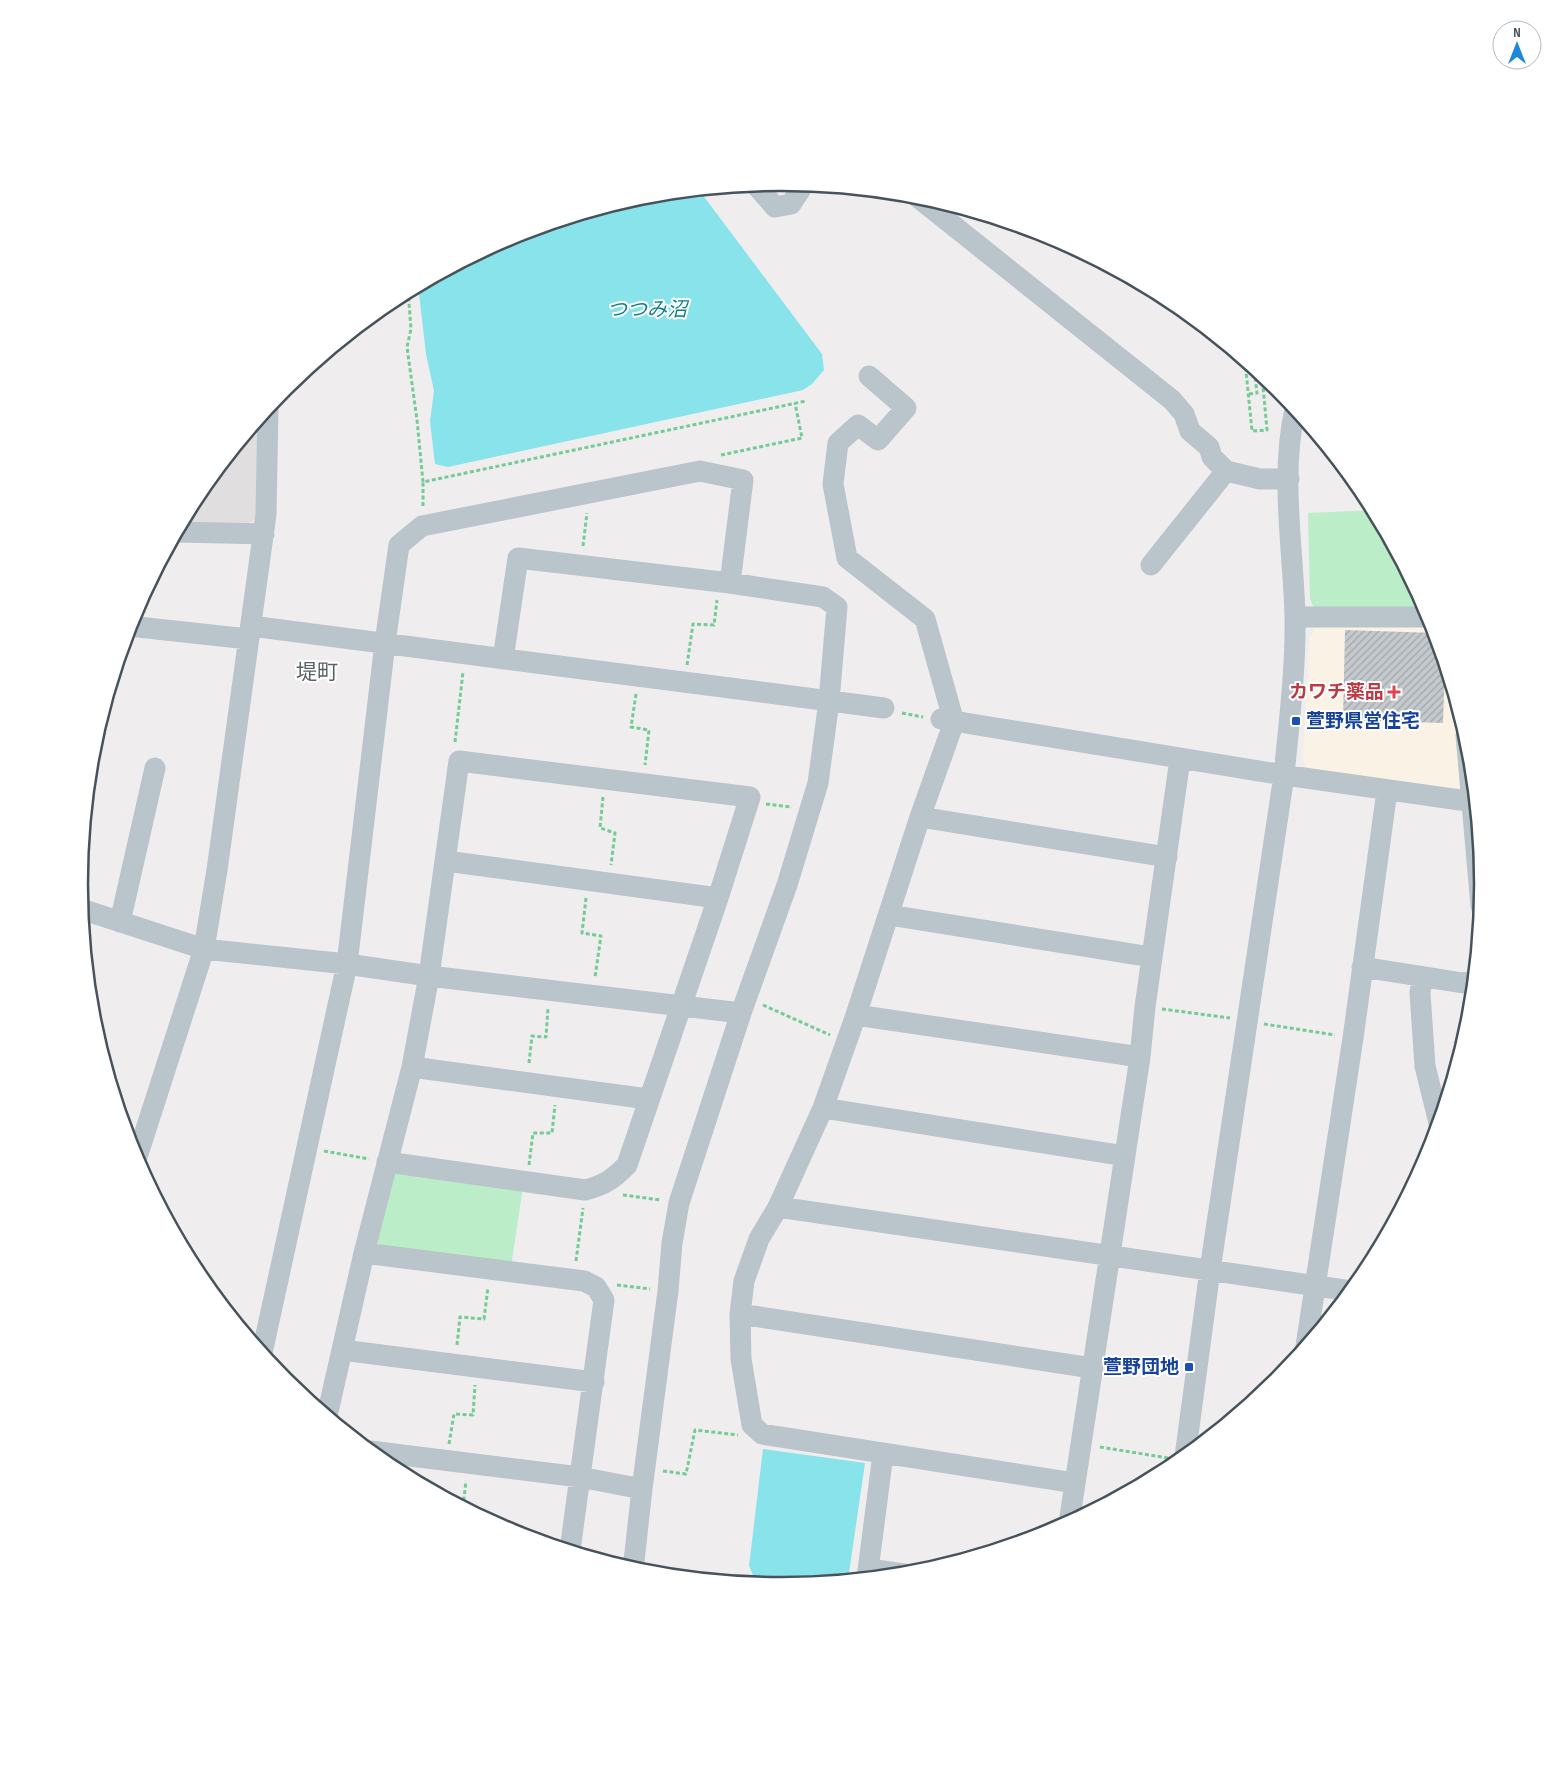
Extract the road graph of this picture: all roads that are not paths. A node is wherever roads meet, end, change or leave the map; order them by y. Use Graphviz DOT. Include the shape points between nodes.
graph roads {
  1 [pos="761,191"];
  2 [pos="799,191"];
  3 [pos="930,207"];
  4 [pos="869,376"];
  5 [pos="1294,418"];
  6 [pos="268,419"];
  7 [pos="1226,471"];
  8 [pos="1288,479"];
  9 [pos="183,532"];
  10 [pos="264,534"];
  11 [pos="1151,565"];
  12 [pos="725,583"];
  13 [pos="1295,617"];
  14 [pos="1421,617"];
  15 [pos="137,626"];
  16 [pos="250,632"];
  17 [pos="385,643"];
  18 [pos="503,659"];
  19 [pos="829,701"];
  20 [pos="884,708"];
  21 [pos="948,721"];
  22 [pos="1180,759"];
  23 [pos="155,768"];
  24 [pos="1284,776"];
  25 [pos="1387,791"];
  26 [pos="1470,800"];
  27 [pos="920,818"];
  28 [pos="1167,857"];
  29 [pos="446,861"];
  30 [pos="718,898"];
  31 [pos="89,912"];
  32 [pos="889,915"];
  33 [pos="120,922"];
  34 [pos="204,949"];
  35 [pos="1145,956"];
  36 [pos="347,964"];
  37 [pos="1362,967"];
  38 [pos="429,976"];
  39 [pos="1422,977"];
  40 [pos="1468,982"];
  41 [pos="680,1006"];
  42 [pos="744,1006"];
  43 [pos="856,1015"];
  44 [pos="1140,1058"];
  45 [pos="412,1067"];
  46 [pos="648,1099"];
  47 [pos="823,1108"];
  48 [pos="1436,1112"];
  49 [pos="140,1148"];
  50 [pos="1125,1156"];
  51 [pos="387,1162"];
  52 [pos="778,1207"];
  53 [pos="364,1253"];
  54 [pos="1110,1255"];
  55 [pos="1210,1270"];
  56 [pos="1315,1286"];
  57 [pos="1343,1290"];
  58 [pos="740,1314"];
  59 [pos="1308,1334"];
  60 [pos="264,1345"];
  61 [pos="342,1350"];
  62 [pos="1092,1368"];
  63 [pos="594,1382"];
  64 [pos="329,1409"];
  65 [pos="1180,1451"];
  66 [pos="385,1453"];
  67 [pos="883,1454"];
  68 [pos="580,1477"];
  69 [pos="643,1479"];
  70 [pos="1075,1482"];
  71 [pos="1070,1514"];
  72 [pos="571,1545"];
  73 [pos="634,1561"];
  74 [pos="867,1572"];
  1 -- 2 [label="street" via="775,207 791,204"];
  3 -- 7 [label="street" via="1172,400 1184,414 1190,431 1209,447 1212,457"];
  4 -- 21 [label="street" via="906,408 878,440 858,425 838,443 833,484 847,558 925,619"];
  5 -- 8 [label="street"];
  6 -- 10 [label="street"];
  7 -- 8 [label="street" via="1260,479"];
  7 -- 11 [label="street"];
  8 -- 13 [label="street"];
  9 -- 10 [label="street"];
  10 -- 16 [label="street"];
  12 -- 17 [label="street" via="743,480 700,471 422,526 399,546"];
  12 -- 18 [label="street" via="518,558"];
  12 -- 19 [label="street" via="822,597 837,607"];
  13 -- 14 [label="street"];
  13 -- 24 [label="street"];
  15 -- 16 [label="street"];
  16 -- 17 [label="street"];
  16 -- 34 [label="street"];
  17 -- 18 [label="street"];
  17 -- 36 [label="street"];
  18 -- 19 [label="street"];
  19 -- 20 [label="street"];
  19 -- 42 [label="street" via="818,783 787,886"];
  21 -- 22 [label="street"];
  21 -- 27 [label="street"];
  22 -- 24 [label="street"];
  22 -- 28 [label="street"];
  23 -- 33 [label="street"];
  24 -- 25 [label="street"];
  24 -- 55 [label="street"];
  25 -- 26 [label="street"];
  25 -- 37 [label="street"];
  27 -- 28 [label="street"];
  27 -- 32 [label="street"];
  28 -- 44 [label="street"];
  29 -- 30 [label="street"];
  29 -- 30 [label="street" via="459,761 750,797"];
  29 -- 38 [label="street"];
  30 -- 41 [label="street"];
  31 -- 33 [label="street"];
  32 -- 35 [label="street"];
  32 -- 43 [label="street"];
  33 -- 34 [label="street"];
  34 -- 36 [label="street"];
  34 -- 49 [label="street"];
  36 -- 38 [label="street"];
  36 -- 60 [label="street"];
  37 -- 39 [label="street"];
  37 -- 56 [label="street"];
  38 -- 41 [label="street"];
  38 -- 45 [label="street"];
  39 -- 40 [label="street"];
  39 -- 48 [label="street" via="1424,1066"];
  41 -- 42 [label="street"];
  41 -- 46 [label="street"];
  42 -- 69 [label="street" via="679,1203"];
  43 -- 44 [label="street"];
  43 -- 47 [label="street"];
  44 -- 50 [label="street"];
  45 -- 46 [label="street"];
  45 -- 51 [label="street"];
  46 -- 51 [label="street" via="626,1165 613,1179 599,1187 585,1190"];
  47 -- 50 [label="street"];
  47 -- 52 [label="street"];
  50 -- 54 [label="street"];
  51 -- 53 [label="street"];
  52 -- 54 [label="street"];
  52 -- 58 [label="street" via="759,1239 744,1281"];
  53 -- 61 [label="street"];
  53 -- 63 [label="street" via="584,1281 596,1287 604,1300"];
  54 -- 55 [label="street"];
  54 -- 62 [label="street"];
  55 -- 56 [label="street"];
  55 -- 65 [label="street"];
  56 -- 57 [label="street"];
  56 -- 59 [label="street"];
  58 -- 62 [label="street"];
  58 -- 67 [label="street" via="740,1359 752,1425 762,1434"];
  61 -- 63 [label="street"];
  61 -- 64 [label="street"];
  62 -- 70 [label="street"];
  63 -- 68 [label="street"];
  66 -- 68 [label="street"];
  67 -- 70 [label="street"];
  67 -- 74 [label="street"];
  68 -- 69 [label="street"];
  68 -- 72 [label="street"];
  69 -- 73 [label="street"];
  70 -- 71 [label="street"];
}
